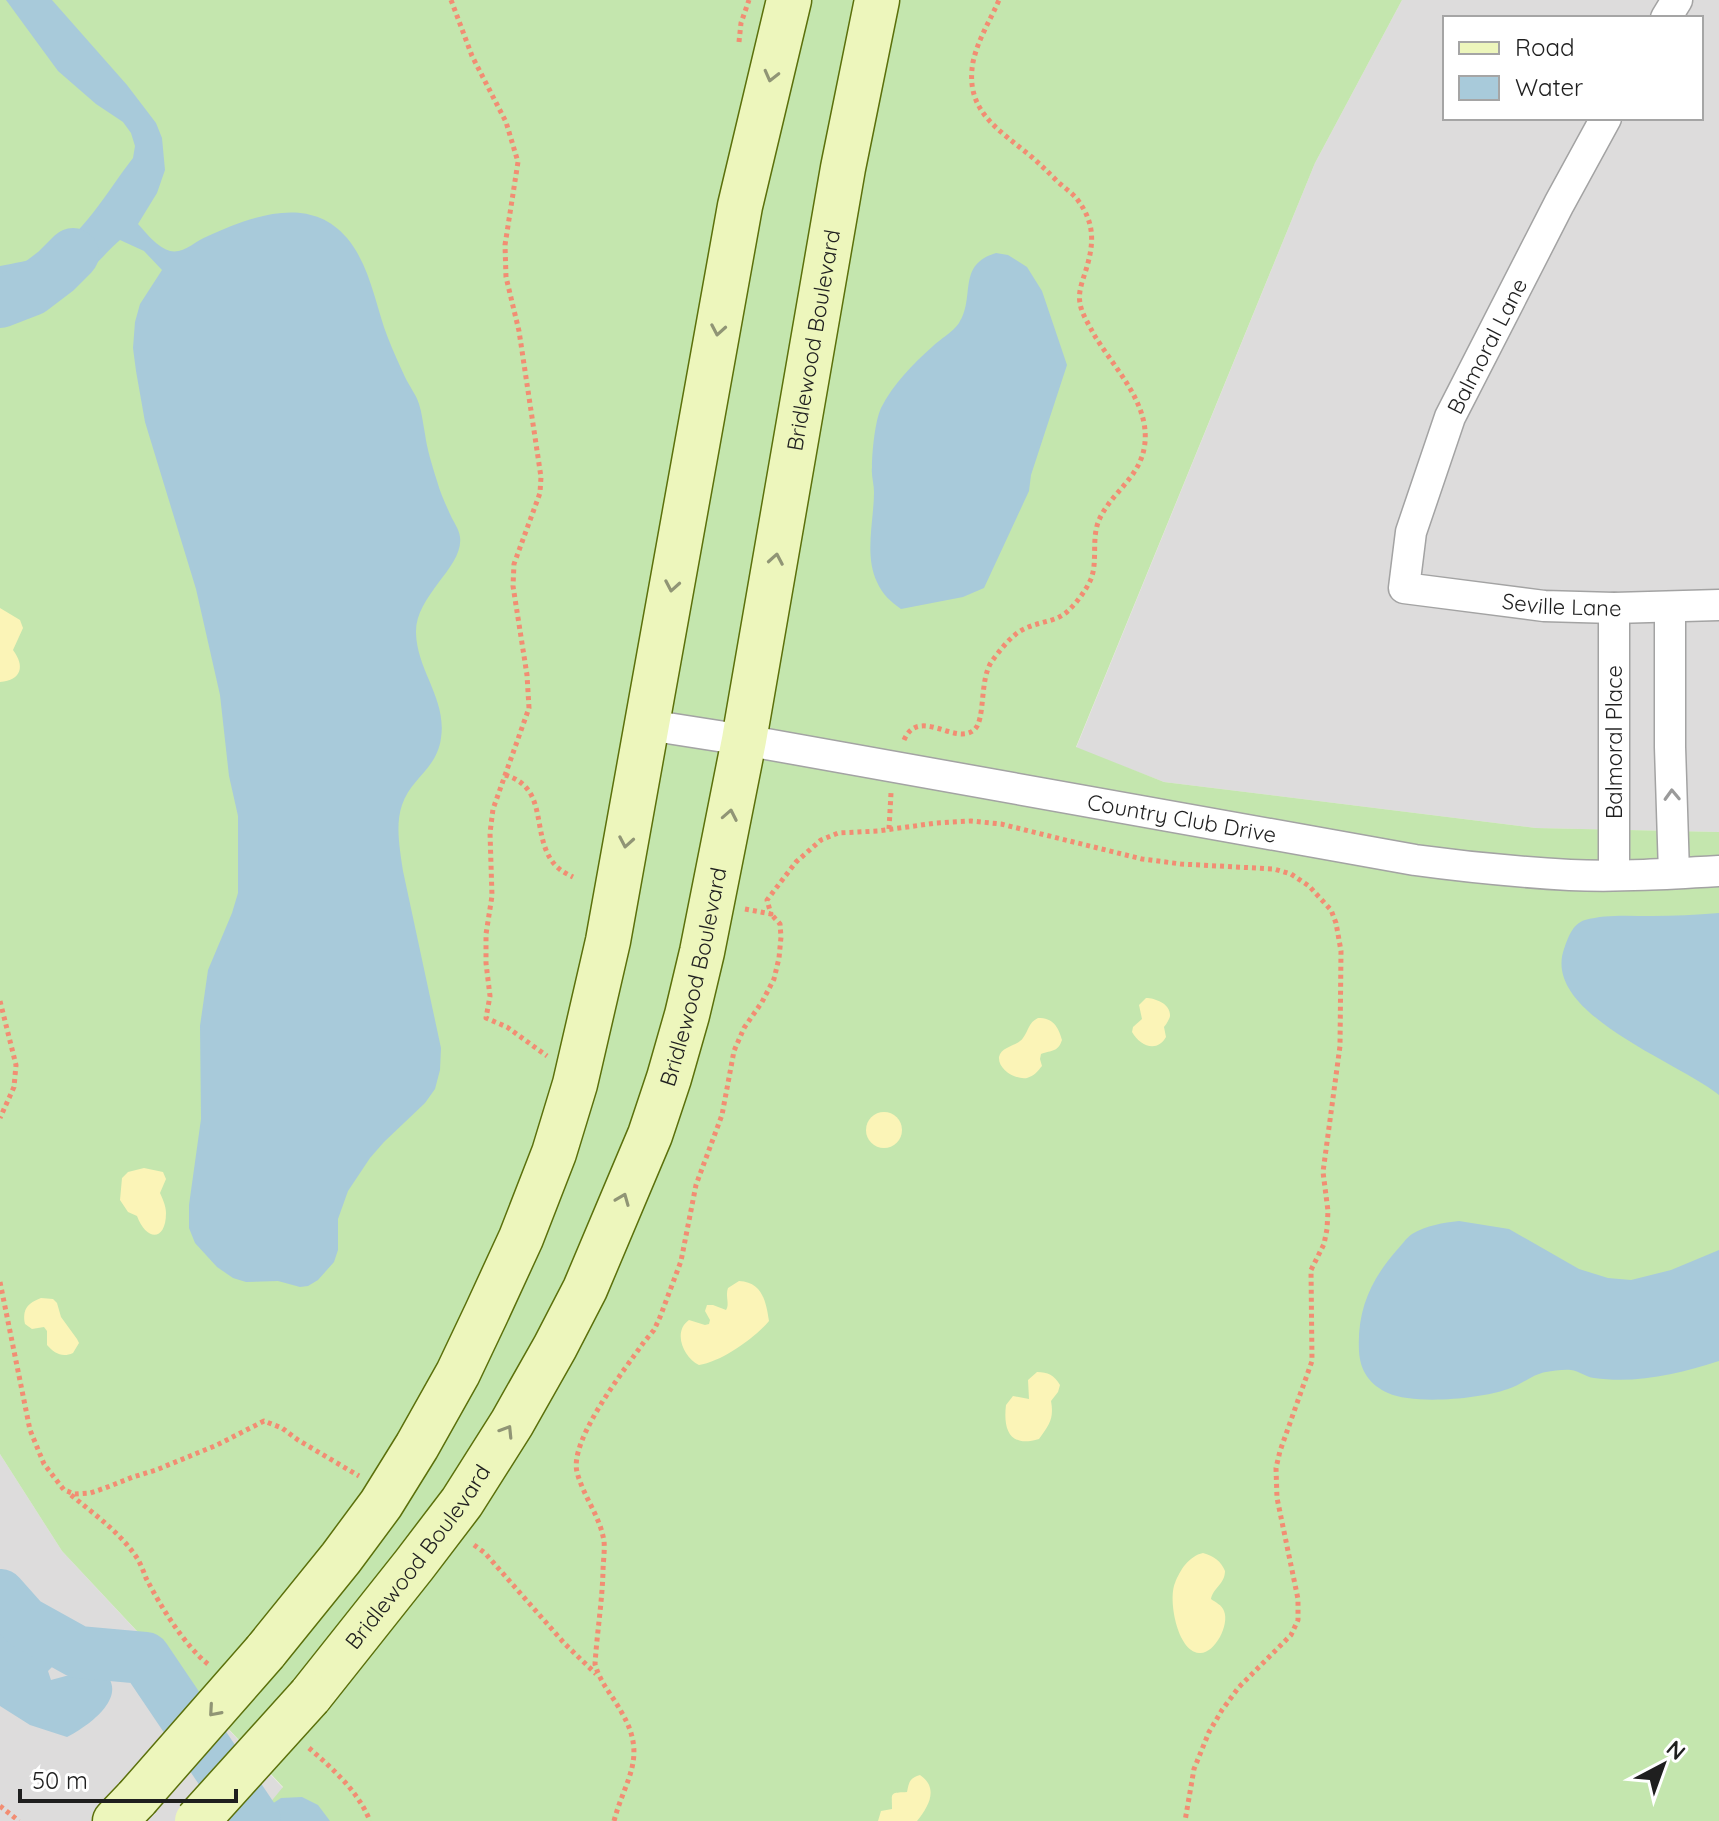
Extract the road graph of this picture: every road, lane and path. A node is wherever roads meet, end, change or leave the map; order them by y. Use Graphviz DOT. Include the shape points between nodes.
graph roads {
  1 [pos="451,0"];
  2 [pos="789,0"];
  3 [pos="877,0"];
  4 [pos="999,0"];
  5 [pos="1605,120"];
  6 [pos="1404,588"];
  7 [pos="1719,605"];
  8 [pos="1670,607"];
  9 [pos="1614,608"];
  10 [pos="648,725"];
  11 [pos="744,740"];
  12 [pos="896,767"];
  13 [pos="505,775"];
  14 [pos="889,829"];
  15 [pos="1719,871"];
  16 [pos="1674,873"];
  17 [pos="1614,875"];
  18 [pos="573,877"];
  19 [pos="739,907"];
  20 [pos="771,914"];
  21 [pos="0,1001"];
  22 [pos="550,1057"];
  23 [pos="0,1118"];
  24 [pos="0,1282"];
  25 [pos="368,1482"];
  26 [pos="64,1490"];
  27 [pos="473,1544"];
  28 [pos="209,1666"];
  29 [pos="598,1675"];
  30 [pos="307,1746"];
  31 [pos="0,1806"];
  32 [pos="126,1810"];
  33 [pos="19,1821"];
  34 [pos="197,1821"];
  35 [pos="370,1821"];
  36 [pos="614,1821"];
  37 [pos="1185,1821"];
  1 -- 13 [label="path" via="506,122 518,162 505,245 506,277 541,477 514,564 529,708"];
  2 -- 10 [label="main road, one-way" via="740,206"];
  11 -- 3 [label="main road, Bridlewood Boulevard, one-way" via="840,183"];
  4 -- 12 [label="path" via="973,62 973,92 992,124 1077,198 1086,215 1092,244 1080,303 1100,347 1137,403 1146,434 1138,468 1098,523 1092,578 1072,607 1064,615 1023,629 1000,650 988,666 976,728 961,733 912,728"];
  5 -- 6 [label="street, Balmoral Lane" via="1450,417 1411,532"];
  6 -- 9 [label="street, Seville Lane" via="1544,606"];
  7 -- 8 [label="street, Seville Lane"];
  8 -- 9 [label="street, Seville Lane"];
  16 -- 8 [label="street, one-way"];
  9 -- 17 [label="street, Balmoral Place"];
  10 -- 11 [label="street, Country Club Drive"];
  10 -- 32 [label="main road, one-way, bridge" via="575,1084 521,1238 458,1373 391,1488 341,1558"];
  11 -- 12 [label="street, Country Club Drive"];
  34 -- 11 [label="main road, Bridlewood Boulevard, one-way, bridge" via="310,1696 462,1502 585,1289 669,1078 702,952"];
  12 -- 14 [label="path"];
  12 -- 17 [label="street, Country Club Drive" via="1415,860"];
  13 -- 18 [label="path" via="516,778 536,801 549,857"];
  13 -- 22 [label="path" via="490,833 486,1018"];
  14 -- 20 [label="path" via="838,833 821,840 767,900"];
  14 -- 37 [label="path" via="971,821 1001,824 1142,859 1274,869 1291,874 1320,896 1336,923 1341,951 1340,1046 1323,1172 1327,1229 1311,1270 1312,1361 1276,1468 1298,1620 1291,1635 1239,1687 1209,1732 1194,1769"];
  15 -- 16 [label="street, Country Club Drive"];
  16 -- 17 [label="street, Country Club Drive"];
  19 -- 20 [label="path"];
  20 -- 29 [label="path" via="780,924 774,979 734,1051 722,1115 696,1185 681,1261 654,1330 590,1423 578,1452 575,1466 604,1542"];
  21 -- 23 [label="path" via="16,1065 14,1087"];
  24 -- 26 [label="path" via="30,1430 44,1464"];
  25 -- 26 [label="path" via="264,1421 105,1488 75,1494"];
  26 -- 28 [label="path" via="113,1529 138,1558 187,1642"];
  27 -- 29 [label="path"];
  29 -- 36 [label="path" via="632,1736 634,1766"];
  30 -- 35 [label="path" via="342,1778"];
  31 -- 33 [label="path"];
}
